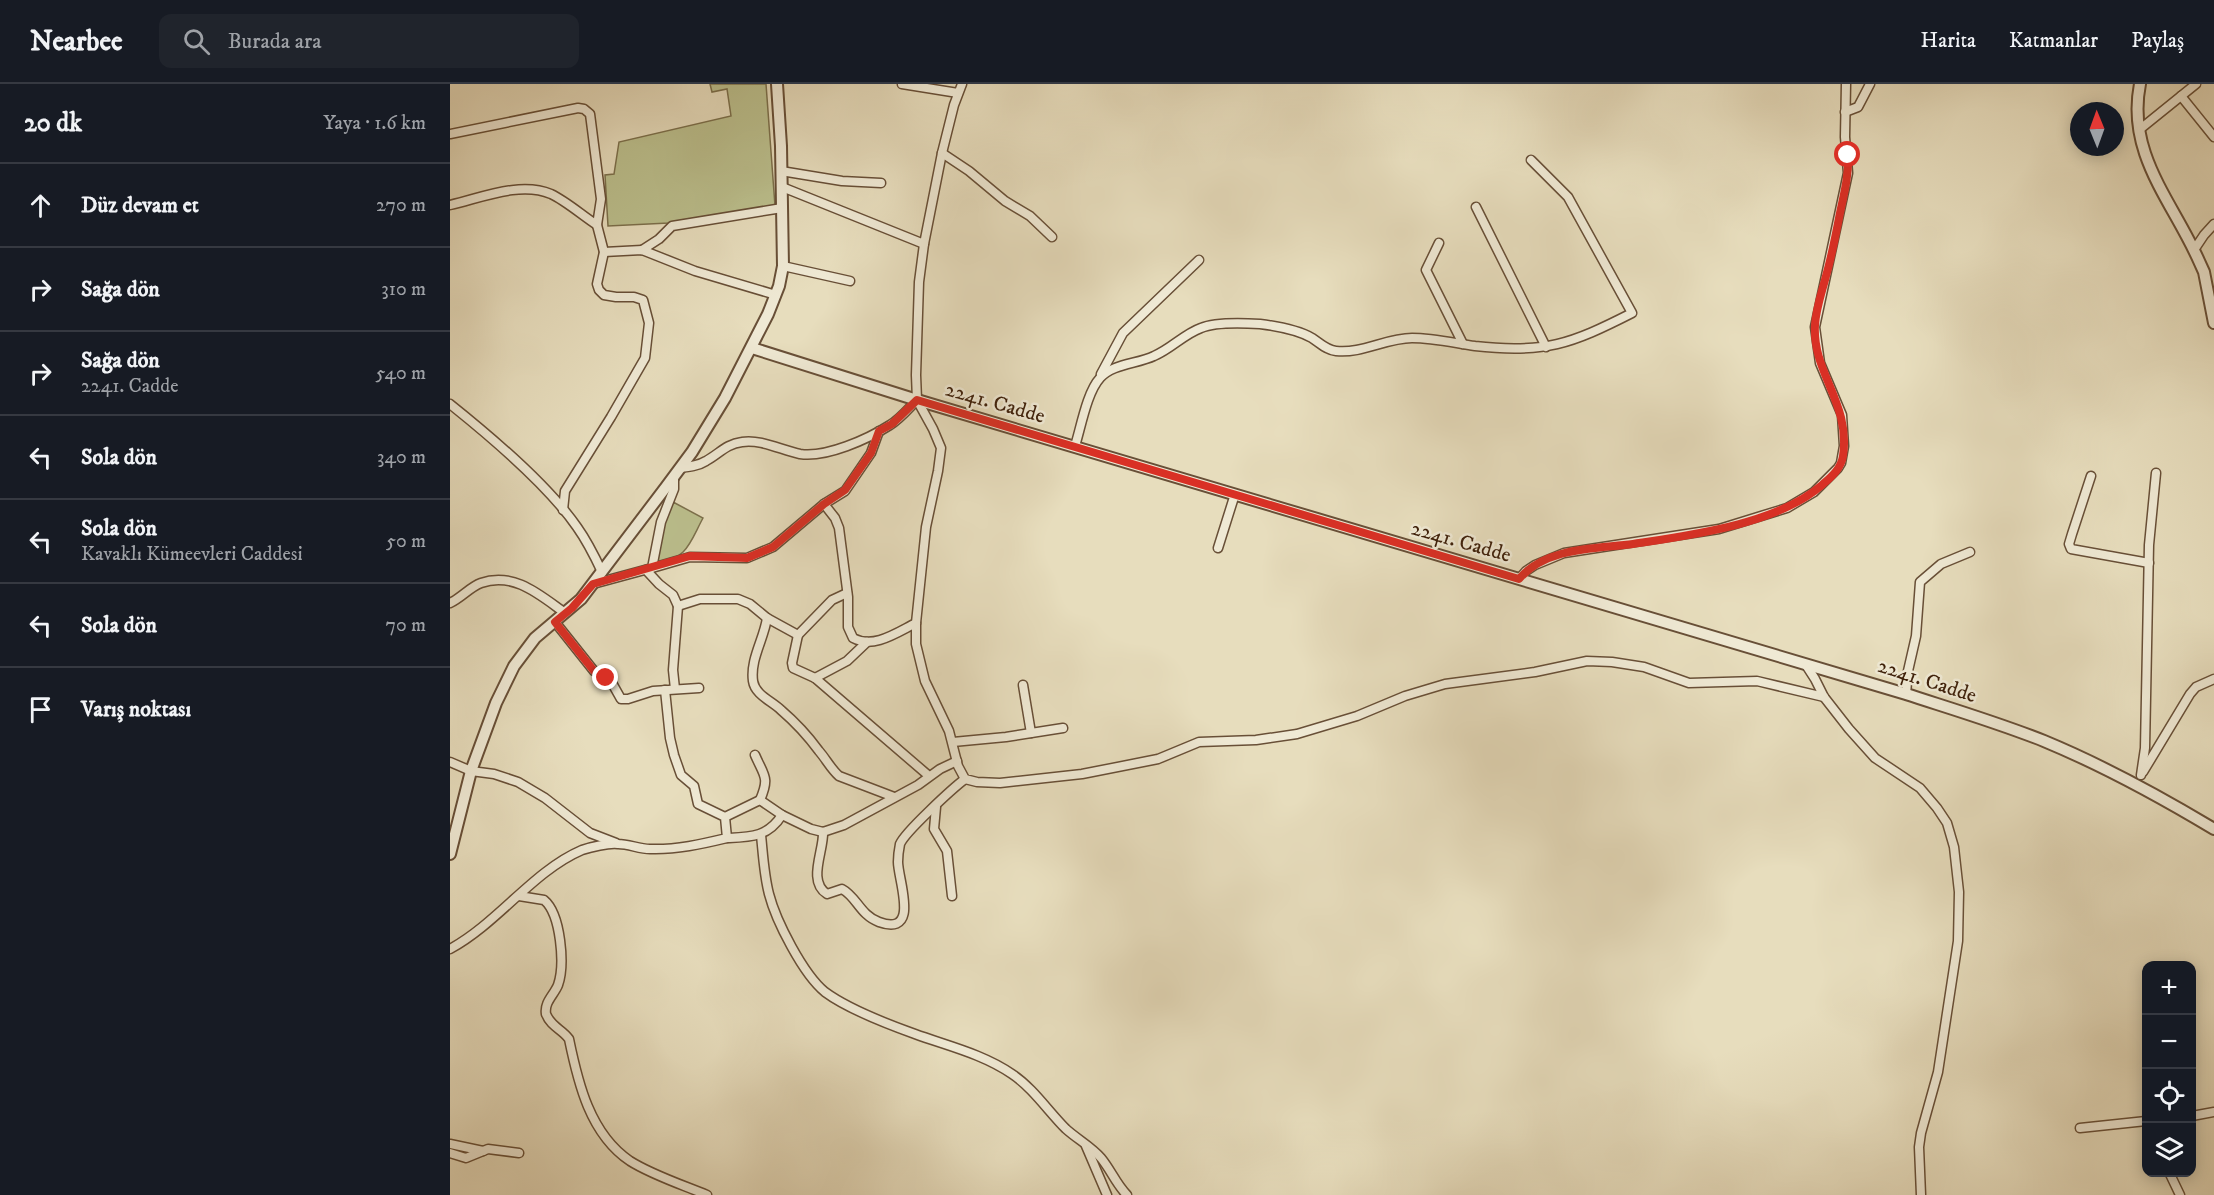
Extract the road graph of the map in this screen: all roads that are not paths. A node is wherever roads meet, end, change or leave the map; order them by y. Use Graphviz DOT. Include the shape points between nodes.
graph roads {
  1 [pos="777,84"];
  2 [pos="902,84"];
  3 [pos="963,84"];
  4 [pos="1846,84"];
  5 [pos="1870,84"];
  6 [pos="2140,84"];
  7 [pos="2196,84"];
  8 [pos="958,93"];
  9 [pos="2181,96"];
  10 [pos="1845,112"];
  11 [pos="2139,130"];
  12 [pos="450,134"];
  13 [pos="2214,137"];
  14 [pos="942,153"];
  15 [pos="1531,160"];
  16 [pos="782,171"];
  17 [pos="881,183"];
  18 [pos="782,187"];
  19 [pos="450,205"];
  20 [pos="1476,207"];
  21 [pos="782,208"];
  22 [pos="2214,224"];
  23 [pos="597,225"];
  24 [pos="1052,237"];
  25 [pos="1439,243"];
  26 [pos="924,244"];
  27 [pos="642,250"];
  28 [pos="2194,250"];
  29 [pos="604,252"];
  30 [pos="1199,260"];
  31 [pos="783,266"];
  32 [pos="850,281"];
  33 [pos="776,295"];
  34 [pos="2214,323"];
  35 [pos="1463,344"];
  36 [pos="752,348"];
  37 [pos="1546,348"];
  38 [pos="1099,379"];
  39 [pos="917,400"];
  40 [pos="450,404"];
  41 [pos="879,431"];
  42 [pos="1075,446"];
  43 [pos="677,472"];
  44 [pos="2156,473"];
  45 [pos="2091,476"];
  46 [pos="1235,494"];
  47 [pos="824,504"];
  48 [pos="563,510"];
  49 [pos="1218,548"];
  50 [pos="1970,552"];
  51 [pos="2148,563"];
  52 [pos="649,569"];
  53 [pos="602,572"];
  54 [pos="1519,579"];
  55 [pos="593,584"];
  56 [pos="847,593"];
  57 [pos="450,603"];
  58 [pos="678,606"];
  59 [pos="565,614"];
  60 [pos="767,618"];
  61 [pos="555,622"];
  62 [pos="916,624"];
  63 [pos="798,635"];
  64 [pos="867,642"];
  65 [pos="1806,665"];
  66 [pos="815,678"];
  67 [pos="2214,679"];
  68 [pos="1023,685"];
  69 [pos="699,688"];
  70 [pos="670,690"];
  71 [pos="1906,693"];
  72 [pos="1824,697"];
  73 [pos="1063,728"];
  74 [pos="1031,733"];
  75 [pos="953,742"];
  76 [pos="755,755"];
  77 [pos="957,761"];
  78 [pos="450,762"];
  79 [pos="471,771"];
  80 [pos="2141,775"];
  81 [pos="929,776"];
  82 [pos="965,779"];
  83 [pos="2136,785"];
  84 [pos="894,796"];
  85 [pos="760,800"];
  86 [pos="936,807"];
  87 [pos="782,815"];
  88 [pos="725,817"];
  89 [pos="2214,829"];
  90 [pos="823,832"];
  91 [pos="761,835"];
  92 [pos="727,838"];
  93 [pos="617,844"];
  94 [pos="450,854"];
  95 [pos="519,896"];
  96 [pos="952,896"];
  97 [pos="450,949"];
  98 [pos="2214,1112"];
  99 [pos="2196,1115"];
  100 [pos="2142,1123"];
  101 [pos="2080,1128"];
  102 [pos="450,1144"];
  103 [pos="1086,1146"];
  104 [pos="484,1151"];
  105 [pos="450,1153"];
  106 [pos="519,1153"];
  107 [pos="2171,1177"];
  108 [pos="707,1195"];
  109 [pos="1107,1195"];
  110 [pos="1128,1195"];
  111 [pos="1921,1195"];
  112 [pos="2180,1195"];
  1 -- 16 [label="street"];
  2 -- 8 [label="street"];
  3 -- 8 [label="street"];
  4 -- 10 [label="street"];
  5 -- 10 [label="street" via="1858,107"];
  6 -- 11 [label="street"];
  7 -- 9 [label="street"];
  8 -- 14 [label="street"];
  9 -- 11 [label="street"];
  9 -- 13 [label="street"];
  10 -- 54 [label="street" via="1848,173 1815,327 1820,363 1842,415 1844,446 1838,468 1814,492 1787,508 1719,529 1564,553 1535,565"];
  11 -- 28 [label="street" via="2150,167"];
  12 -- 23 [label="street" via="584,109 590,114 601,199"];
  14 -- 24 [label="street" via="1030,216"];
  14 -- 26 [label="street"];
  15 -- 37 [label="street" via="1568,197 1632,313 1578,340"];
  16 -- 17 [label="street"];
  16 -- 18 [label="street"];
  18 -- 21 [label="street"];
  18 -- 26 [label="street"];
  19 -- 23 [label="street" via="518,189 536,189"];
  20 -- 37 [label="street"];
  21 -- 27 [label="street" via="672,226"];
  21 -- 31 [label="street"];
  22 -- 28 [label="street"];
  23 -- 29 [label="street"];
  25 -- 35 [label="street" via="1426,270"];
  26 -- 39 [label="street" via="919,282"];
  27 -- 29 [label="street"];
  27 -- 33 [label="street" via="695,271"];
  28 -- 34 [label="street" via="2204,272"];
  29 -- 48 [label="street" via="599,290 604,295 643,300 649,323 645,358 565,491"];
  30 -- 38 [label="street" via="1123,333"];
  31 -- 32 [label="street"];
  31 -- 33 [label="street"];
  33 -- 36 [label="street"];
  35 -- 37 [label="street"];
  35 -- 38 [label="street" via="1411,338 1334,351 1311,338 1271,326 1207,326 1160,353 1110,370"];
  36 -- 39 [label="street, 2241. Cadde"];
  36 -- 43 [label="street" via="712,420"];
  38 -- 42 [label="street"];
  39 -- 41 [label="street"];
  39 -- 42 [label="street, 2241. Cadde"];
  39 -- 62 [label="street" via="940,448 926,527"];
  40 -- 48 [label="street"];
  41 -- 43 [label="street" via="836,450 813,455 740,442"];
  41 -- 47 [label="street" via="857,475 845,490"];
  42 -- 46 [label="street, 2241. Cadde"];
  43 -- 52 [label="street"];
  43 -- 53 [label="street"];
  44 -- 51 [label="street"];
  45 -- 51 [label="street" via="2069,544 2071,549"];
  46 -- 49 [label="street"];
  46 -- 54 [label="street, 2241. Cadde"];
  47 -- 52 [label="street" via="773,547 755,556 690,556"];
  47 -- 56 [label="street" via="839,528"];
  48 -- 53 [label="street" via="579,529"];
  50 -- 71 [label="street" via="1941,564 1920,582"];
  51 -- 80 [label="street" via="2145,748"];
  52 -- 55 [label="street"];
  52 -- 58 [label="street"];
  53 -- 55 [label="street"];
  54 -- 65 [label="street, 2241. Cadde"];
  55 -- 59 [label="street"];
  56 -- 63 [label="street" via="832,600"];
  56 -- 64 [label="street" via="849,633 860,642"];
  57 -- 59 [label="street" via="480,584 510,581 532,589"];
  58 -- 60 [label="street" via="700,599 738,599 750,603"];
  58 -- 70 [label="street"];
  59 -- 61 [label="street"];
  60 -- 63 [label="street"];
  60 -- 84 [label="street" via="754,664 755,690 783,711 839,776"];
  61 -- 70 [label="street" via="594,671 612,683 621,699"];
  61 -- 79 [label="street" via="514,666"];
  62 -- 64 [label="street" via="881,641"];
  62 -- 75 [label="street" via="916,644 926,681"];
  63 -- 66 [label="street" via="792,666"];
  64 -- 66 [label="street" via="847,661"];
  65 -- 71 [label="street, 2241. Cadde"];
  65 -- 72 [label="street"];
  66 -- 81 [label="street"];
  67 -- 80 [label="street" via="2190,694"];
  68 -- 74 [label="street"];
  69 -- 70 [label="street"];
  70 -- 88 [label="street" via="670,738 681,775 694,786 698,804"];
  71 -- 83 [label="street, 2241. Cadde" via="2030,736"];
  72 -- 82 [label="street" via="1757,681 1689,684 1638,665 1587,661 1444,684 1297,734 1199,742 1158,759 1082,774 1000,783"];
  72 -- 111 [label="street" via="1875,758 1920,788 1932,801 1947,823 1954,847 1958,941 1938,1072 1921,1133"];
  73 -- 74 [label="street"];
  74 -- 75 [label="street"];
  75 -- 77 [label="street"];
  76 -- 85 [label="street" via="767,781"];
  77 -- 81 [label="street"];
  77 -- 82 [label="street"];
  78 -- 79 [label="street"];
  79 -- 93 [label="street" via="518,782 590,833"];
  79 -- 94 [label="street"];
  80 -- 83 [label="street"];
  81 -- 84 [label="street"];
  82 -- 86 [label="street"];
  83 -- 89 [label="street, 2241. Cadde"];
  84 -- 90 [label="street" via="844,825"];
  85 -- 87 [label="street"];
  85 -- 88 [label="street"];
  86 -- 90 [label="street" via="900,845 898,862 905,910 900,921 893,923 867,915 847,891 827,894 819,887 817,870"];
  86 -- 96 [label="street" via="934,829 947,851"];
  87 -- 90 [label="street"];
  87 -- 91 [label="street"];
  88 -- 92 [label="street"];
  91 -- 92 [label="street"];
  91 -- 103 [label="street" via="772,903 799,961 822,990 859,1012 1001,1067 1022,1082"];
  92 -- 93 [label="street" via="706,844 649,849"];
  93 -- 95 [label="street" via="583,850"];
  95 -- 97 [label="street" via="470,938"];
  95 -- 108 [label="street" via="544,900 553,911 562,970 546,1014 569,1039 584,1097 597,1125 612,1146 633,1163"];
  98 -- 99 [label="street"];
  100 -- 101 [label="street"];
  102 -- 104 [label="street"];
  103 -- 109 [label="street"];
  103 -- 110 [label="street" via="1103,1160"];
  104 -- 105 [label="street" via="466,1158"];
  104 -- 106 [label="street"];
  107 -- 112 [label="street"];
}
